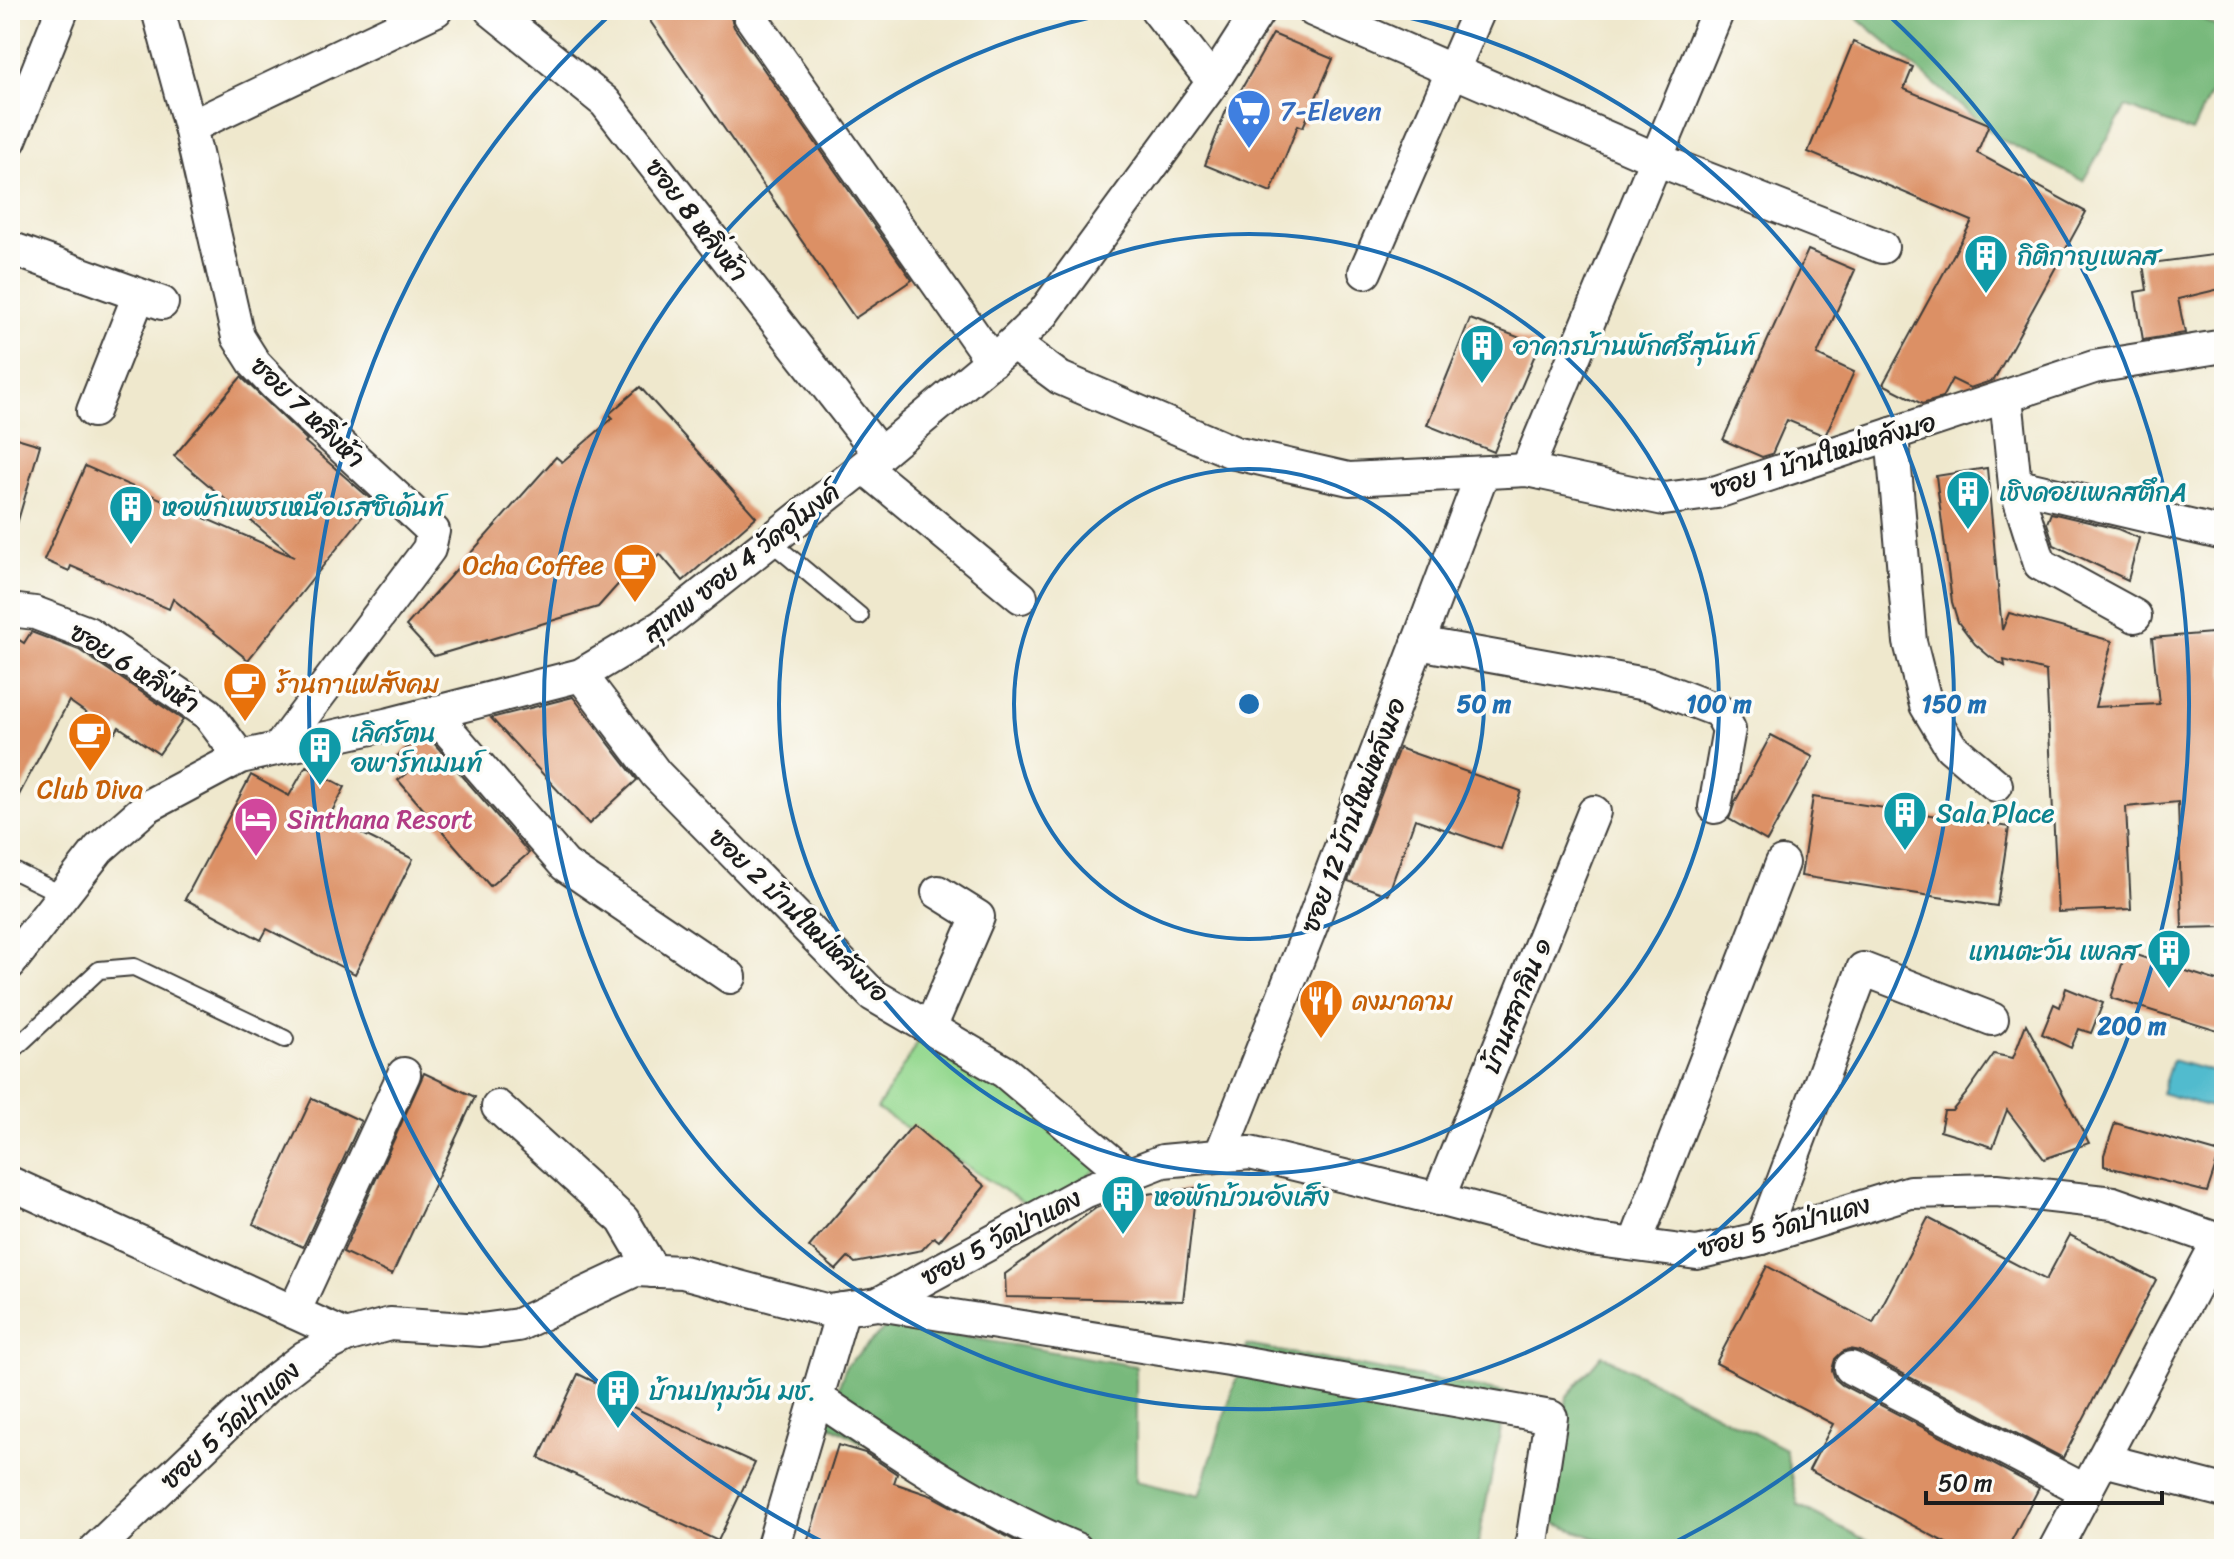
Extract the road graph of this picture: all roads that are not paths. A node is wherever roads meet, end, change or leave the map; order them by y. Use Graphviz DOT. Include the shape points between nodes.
graph roads {
  1 [pos="62,10"];
  2 [pos="158,10"];
  3 [pos="436,10"];
  4 [pos="491,10"];
  5 [pos="1157,10"];
  6 [pos="1259,10"];
  7 [pos="1313,10"];
  8 [pos="1479,10"];
  9 [pos="1718,10"];
  10 [pos="750,16"];
  11 [pos="1453,71"];
  12 [pos="1213,82"];
  13 [pos="190,127"];
  14 [pos="10,140"];
  15 [pos="1656,159"];
  16 [pos="1882,247"];
  17 [pos="10,248"];
  18 [pos="1365,272"];
  19 [pos="2224,346"];
  20 [pos="1002,352"];
  21 [pos="2006,397"];
  22 [pos="93,411"];
  23 [pos="1892,434"];
  24 [pos="872,460"];
  25 [pos="1527,470"];
  26 [pos="1482,474"];
  27 [pos="2015,485"];
  28 [pos="2224,534"];
  29 [pos="770,541"];
  30 [pos="1021,597"];
  31 [pos="10,610"];
  32 [pos="860,616"];
  33 [pos="2135,616"];
  34 [pos="1418,643"];
  35 [pos="581,675"];
  36 [pos="433,713"];
  37 [pos="279,748"];
  38 [pos="240,757"];
  39 [pos="1996,785"];
  40 [pos="1715,807"];
  41 [pos="1594,812"];
  42 [pos="1782,863"];
  43 [pos="10,869"];
  44 [pos="938,892"];
  45 [pos="63,895"];
  46 [pos="10,963"];
  47 [pos="730,977"];
  48 [pos="1992,1019"];
  49 [pos="930,1028"];
  50 [pos="285,1039"];
  51 [pos="10,1053"];
  52 [pos="404,1074"];
  53 [pos="498,1107"];
  54 [pos="1221,1154"];
  55 [pos="1127,1175"];
  56 [pos="10,1183"];
  57 [pos="1438,1199"];
  58 [pos="1762,1238"];
  59 [pos="2221,1240"];
  60 [pos="1635,1244"];
  61 [pos="653,1271"];
  62 [pos="878,1304"];
  63 [pos="843,1309"];
  64 [pos="294,1312"];
  65 [pos="346,1336"];
  66 [pos="1851,1368"];
  67 [pos="817,1398"];
  68 [pos="2104,1460"];
  69 [pos="2086,1491"];
  70 [pos="2224,1491"];
  71 [pos="96,1549"];
  72 [pos="772,1549"];
  73 [pos="1076,1549"];
  74 [pos="1531,1549"];
  75 [pos="2055,1549"];
  1 -- 14 [label="street"];
  2 -- 13 [label="street, ซอย 7 หลิ่งห้า"];
  3 -- 13 [label="street"];
  4 -- 24 [label="street, ซอย 8 หลิ่งห้า" via="605,102"];
  5 -- 12 [label="street"];
  6 -- 12 [label="street, สุเทพ ซอย 4 วัดอุโมงค์"];
  7 -- 11 [label="street"];
  8 -- 11 [label="street"];
  9 -- 15 [label="street"];
  10 -- 20 [label="street, ซอย 1 บ้านใหม่หลังมอ"];
  11 -- 15 [label="street"];
  11 -- 18 [label="street"];
  12 -- 20 [label="street, สุเทพ ซอย 4 วัดอุโมงค์" via="1043,314"];
  13 -- 37 [label="street, ซอย 7 หลิ่งห้า" via="238,337 275,385 433,531 429,549"];
  15 -- 16 [label="street"];
  15 -- 25 [label="street"];
  17 -- 22 [label="street" via="150,299"];
  19 -- 21 [label="street, ซอย 1 บ้านใหม่หลังมอ" via="2094,367"];
  20 -- 24 [label="street, สุเทพ ซอย 4 วัดอุโมงค์"];
  20 -- 26 [label="street, ซอย 1 บ้านใหม่หลังมอ" via="1235,453 1349,479"];
  21 -- 23 [label="street, ซอย 1 บ้านใหม่หลังมอ"];
  21 -- 27 [label="street"];
  23 -- 25 [label="street, ซอย 1 บ้านใหม่หลังมอ" via="1717,492 1664,499"];
  23 -- 39 [label="street" via="1910,642 1926,705 1951,747"];
  24 -- 29 [label="street, สุเทพ ซอย 4 วัดอุโมงค์"];
  24 -- 30 [label="street"];
  25 -- 26 [label="street, ซอย 1 บ้านใหม่หลังมอ"];
  26 -- 34 [label="street, ซอย 12 บ้านใหม่หลังมอ"];
  27 -- 28 [label="street"];
  27 -- 33 [label="street" via="2040,564"];
  29 -- 32 [label="lane"];
  29 -- 35 [label="street, สุเทพ ซอย 4 วัดอุโมงค์" via="661,627"];
  31 -- 38 [label="street, ซอย 6 หลิ่งห้า" via="35,613 88,633 208,714"];
  34 -- 40 [label="street" via="1651,685 1719,711 1729,729"];
  34 -- 54 [label="street, ซอย 12 บ้านใหม่หลังมอ"];
  35 -- 36 [label="street, สุเทพ ซอย 4 วัดอุโมงค์"];
  35 -- 49 [label="street, ซอย 2 บ้านใหม่หลังมอ" via="656,774 862,984"];
  36 -- 37 [label="street, สุเทพ ซอย 4 วัดอุโมงค์"];
  36 -- 47 [label="street" via="565,865"];
  37 -- 38 [label="street, สุเทพ ซอย 4 วัดอุโมงค์"];
  38 -- 45 [label="street, สุเทพ ซอย 4 วัดอุโมงค์" via="148,806 99,849"];
  41 -- 57 [label="street, บ้านสลาลิน ๑"];
  42 -- 60 [label="street"];
  43 -- 45 [label="lane"];
  44 -- 49 [label="street" via="978,917"];
  45 -- 46 [label="street, สุเทพ ซอย 4 วัดอุโมงค์"];
  48 -- 58 [label="street" via="1863,969"];
  49 -- 55 [label="street, ซอย 2 บ้านใหม่หลังมอ" via="1005,1072"];
  50 -- 51 [label="lane" via="134,967 99,970"];
  52 -- 64 [label="street"];
  53 -- 61 [label="street" via="623,1220"];
  54 -- 55 [label="street, ซอย 5 วัดป่าแดง" via="1163,1161"];
  54 -- 57 [label="street, ซอย 5 วัดป่าแดง" via="1250,1153"];
  55 -- 62 [label="street, ซอย 5 วัดป่าแดง" via="1086,1191"];
  56 -- 64 [label="street"];
  57 -- 60 [label="street, ซอย 5 วัดป่าแดง" via="1590,1239"];
  58 -- 59 [label="street, ซอย 5 วัดป่าแดง" via="1910,1192 1997,1190 2113,1203"];
  58 -- 60 [label="street, ซอย 5 วัดป่าแดง" via="1697,1253"];
  59 -- 68 [label="street"];
  61 -- 63 [label="street, ซอย 5 วัดป่าแดง" via="683,1272 829,1311"];
  61 -- 65 [label="street, ซอย 5 วัดป่าแดง" via="635,1270 518,1325 481,1330 390,1324"];
  62 -- 63 [label="street, ซอย 5 วัดป่าแดง"];
  62 -- 74 [label="street" via="1551,1417"];
  63 -- 67 [label="street"];
  64 -- 65 [label="street"];
  65 -- 71 [label="street, ซอย 5 วัดป่าแดง" via="305,1357 266,1387"];
  66 -- 69 [label="street"];
  67 -- 72 [label="street"];
  67 -- 73 [label="street" via="937,1478"];
  68 -- 69 [label="street"];
  68 -- 70 [label="street"];
  69 -- 75 [label="street"];
}
